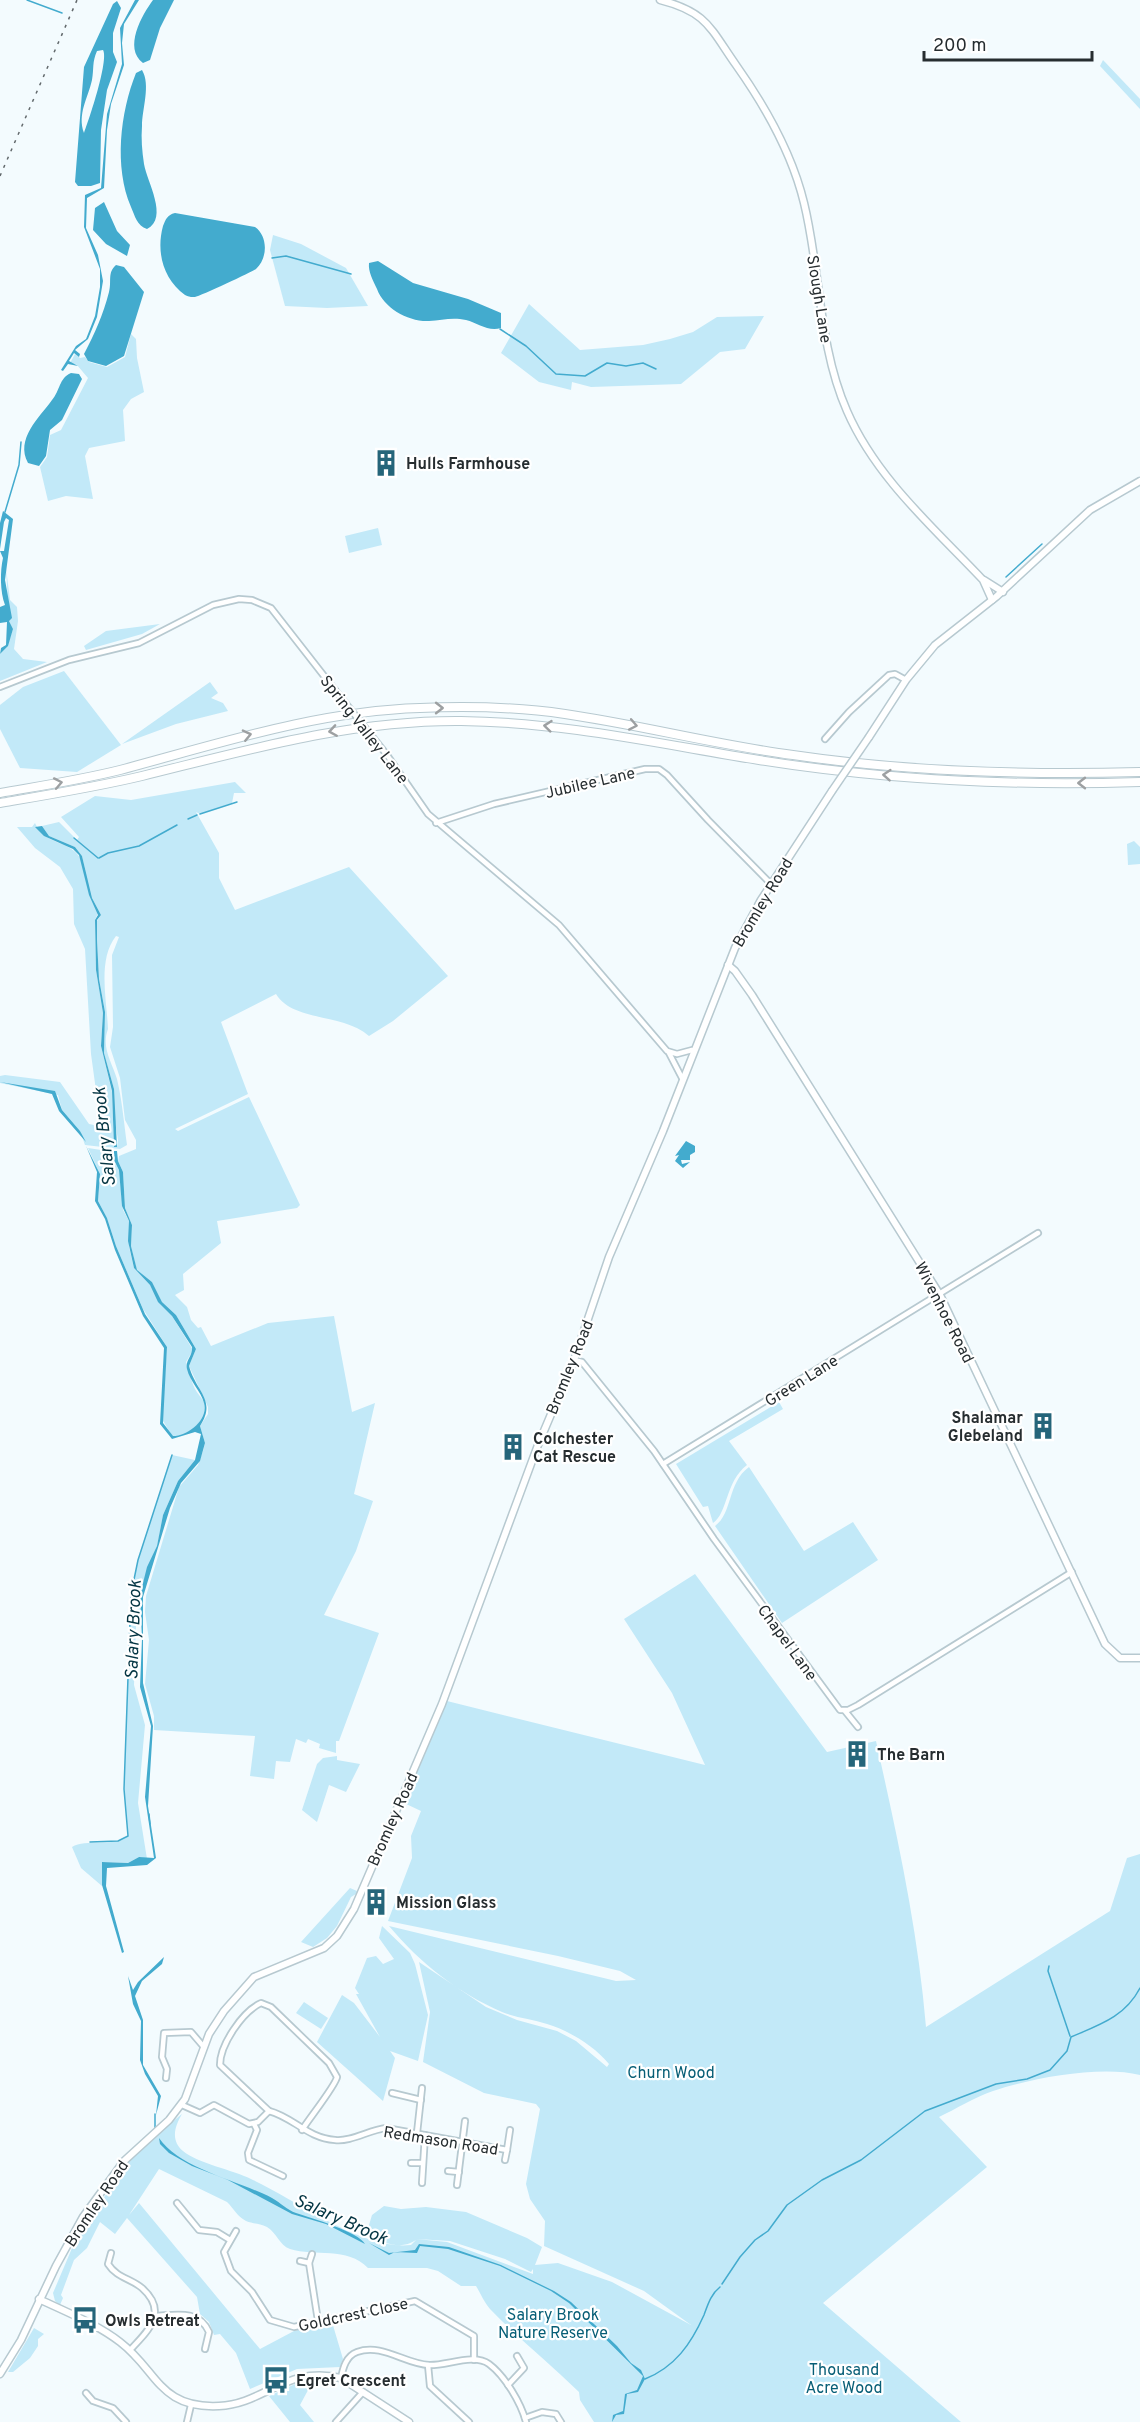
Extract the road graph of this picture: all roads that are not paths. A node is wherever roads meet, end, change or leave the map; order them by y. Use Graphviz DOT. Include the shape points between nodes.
graph roads {
  1 [pos="660,0"];
  2 [pos="1140,481"];
  3 [pos="983,580"];
  4 [pos="1003,592"];
  5 [pos="992,600"];
  6 [pos="906,680"];
  7 [pos="0,687"];
  8 [pos="825,739"];
  9 [pos="1140,772"];
  10 [pos="1140,782"];
  11 [pos="0,793"];
  12 [pos="0,802"];
  13 [pos="436,823"];
  14 [pos="771,884"];
  15 [pos="728,965"];
  16 [pos="692,1050"];
  17 [pos="667,1051"];
  18 [pos="682,1078"];
  19 [pos="1038,1233"];
  20 [pos="940,1295"];
  21 [pos="574,1360"];
  22 [pos="663,1464"];
  23 [pos="1072,1572"];
  24 [pos="1140,1658"];
  25 [pos="845,1711"];
  26 [pos="858,1727"];
  27 [pos="203,2046"];
  28 [pos="166,2078"];
  29 [pos="422,2088"];
  30 [pos="392,2093"];
  31 [pos="421,2100"];
  32 [pos="182,2104"];
  33 [pos="269,2112"];
  34 [pos="465,2121"];
  35 [pos="254,2124"];
  36 [pos="302,2130"];
  37 [pos="510,2130"];
  38 [pos="417,2133"];
  39 [pos="425,2135"];
  40 [pos="462,2142"];
  41 [pos="507,2150"];
  42 [pos="505,2160"];
  43 [pos="411,2163"];
  44 [pos="422,2163"];
  45 [pos="448,2170"];
  46 [pos="459,2172"];
  47 [pos="283,2176"];
  48 [pos="422,2183"];
  49 [pos="457,2185"];
  50 [pos="177,2203"];
  51 [pos="236,2231"];
  52 [pos="231,2240"];
  53 [pos="111,2253"];
  54 [pos="312,2254"];
  55 [pos="300,2261"];
  56 [pos="309,2263"];
  57 [pos="108,2264"];
  58 [pos="100,2265"];
  59 [pos="39,2300"];
  60 [pos="155,2316"];
  61 [pos="318,2320"];
  62 [pos="205,2349"];
  63 [pos="130,2350"];
  64 [pos="517,2356"];
  65 [pos="474,2360"];
  66 [pos="428,2365"];
  67 [pos="0,2374"];
  68 [pos="341,2378"];
  69 [pos="508,2385"];
  70 [pos="363,2392"];
  71 [pos="86,2393"];
  72 [pos="191,2405"];
  73 [pos="526,2420"];
  74 [pos="126,2422"];
  75 [pos="187,2422"];
  76 [pos="336,2422"];
  77 [pos="409,2422"];
  78 [pos="469,2422"];
  79 [pos="561,2422"];
  1 -- 3 [label="street, Slough Lane" via="688,8 706,21 753,90 783,146 804,204 831,365 848,414 864,444 893,484"];
  2 -- 4 [label="street, Bromley Road" via="1090,510"];
  3 -- 4 [label="street"];
  3 -- 5 [label="street, Slough Lane"];
  4 -- 5 [label="street, Bromley Road"];
  5 -- 6 [label="street, Bromley Road" via="935,645"];
  6 -- 8 [label="street" via="889,675"];
  6 -- 14 [label="street, Bromley Road, bridge"];
  7 -- 13 [label="street, Spring Valley Lane, bridge" via="69,660 139,643 213,605 252,600 271,609"];
  11 -- 9 [label="highway, one-way" via="116,771 311,721 418,708 561,713 791,755 858,763 987,771"];
  10 -- 12 [label="highway, one-way" via="1021,782 854,773 599,732 458,721 394,723 311,735 139,777"];
  13 -- 14 [label="street, Jubilee Lane" via="536,794 645,769 659,770"];
  13 -- 17 [label="street, Spring Valley Lane" via="559,925"];
  14 -- 15 [label="street, Bromley Road"];
  15 -- 16 [label="street, Bromley Road"];
  15 -- 20 [label="street, Wivenhoe Road" via="756,1002"];
  16 -- 17 [label="street" via="677,1054"];
  16 -- 18 [label="street, Bromley Road"];
  17 -- 18 [label="street, Spring Valley Lane"];
  18 -- 21 [label="street, Bromley Road" via="609,1257"];
  19 -- 20 [label="street, Green Lane"];
  20 -- 22 [label="street, Green Lane"];
  20 -- 23 [label="street, Wivenhoe Road"];
  21 -- 22 [label="street, Chapel Lane" via="582,1362"];
  21 -- 27 [label="street, Bromley Road" via="538,1445 442,1704 354,1909 324,1948 249,1981"];
  22 -- 25 [label="street, Chapel Lane" via="808,1669 835,1705"];
  23 -- 24 [label="street, Wivenhoe Road" via="1109,1649 1120,1658"];
  23 -- 25 [label="street"];
  25 -- 26 [label="street, Chapel Lane"];
  27 -- 28 [label="street" via="191,2032 164,2033 162,2056"];
  27 -- 32 [label="street, Bromley Road"];
  29 -- 31 [label="street"];
  30 -- 31 [label="street"];
  31 -- 38 [label="street"];
  32 -- 35 [label="street" via="200,2114 214,2105"];
  32 -- 59 [label="street, Bromley Road" via="135,2149 109,2181 67,2244"];
  33 -- 35 [label="street"];
  33 -- 36 [label="street, Redmason Road"];
  33 -- 36 [label="street, Redmason Road" via="220,2065 221,2054 243,2017 261,2004 271,2007 329,2063 337,2077"];
  34 -- 40 [label="street"];
  35 -- 47 [label="street" via="257,2130 249,2160"];
  36 -- 38 [label="street, Redmason Road" via="337,2140 374,2129"];
  37 -- 41 [label="street, Redmason Road"];
  38 -- 39 [label="street, Redmason Road"];
  39 -- 40 [label="street, Redmason Road"];
  39 -- 44 [label="street"];
  40 -- 41 [label="street, Redmason Road"];
  40 -- 46 [label="street"];
  41 -- 42 [label="street, Redmason Road"];
  43 -- 44 [label="street"];
  44 -- 48 [label="street"];
  45 -- 46 [label="street"];
  46 -- 49 [label="street"];
  50 -- 52 [label="street" via="199,2230 218,2232"];
  51 -- 52 [label="street, Goldcrest Close"];
  52 -- 61 [label="street, Goldcrest Close" via="224,2252 231,2271 252,2292 270,2320 294,2327"];
  53 -- 57 [label="street"];
  54 -- 56 [label="street"];
  55 -- 56 [label="street"];
  56 -- 61 [label="street"];
  57 -- 58 [label="street"];
  57 -- 60 [label="street" via="115,2274 142,2288 152,2301"];
  59 -- 63 [label="street" via="112,2336"];
  59 -- 67 [label="street, Bromley Road"];
  60 -- 62 [label="street" via="196,2316 203,2320 209,2332"];
  60 -- 63 [label="street" via="147,2332"];
  61 -- 65 [label="street, Goldcrest Close" via="415,2301 474,2336"];
  63 -- 72 [label="street" via="156,2382"];
  64 -- 69 [label="street" via="524,2368"];
  65 -- 66 [label="street"];
  65 -- 69 [label="street" via="488,2363"];
  66 -- 68 [label="street" via="377,2350 358,2351 343,2367"];
  66 -- 78 [label="street" via="430,2386"];
  68 -- 70 [label="street"];
  68 -- 72 [label="street" via="302,2376 220,2406"];
  69 -- 73 [label="street"];
  70 -- 76 [label="street"];
  70 -- 77 [label="street"];
  71 -- 74 [label="street" via="93,2401 113,2408"];
  72 -- 75 [label="street"];
  73 -- 79 [label="street" via="542,2412 556,2414"];
}
